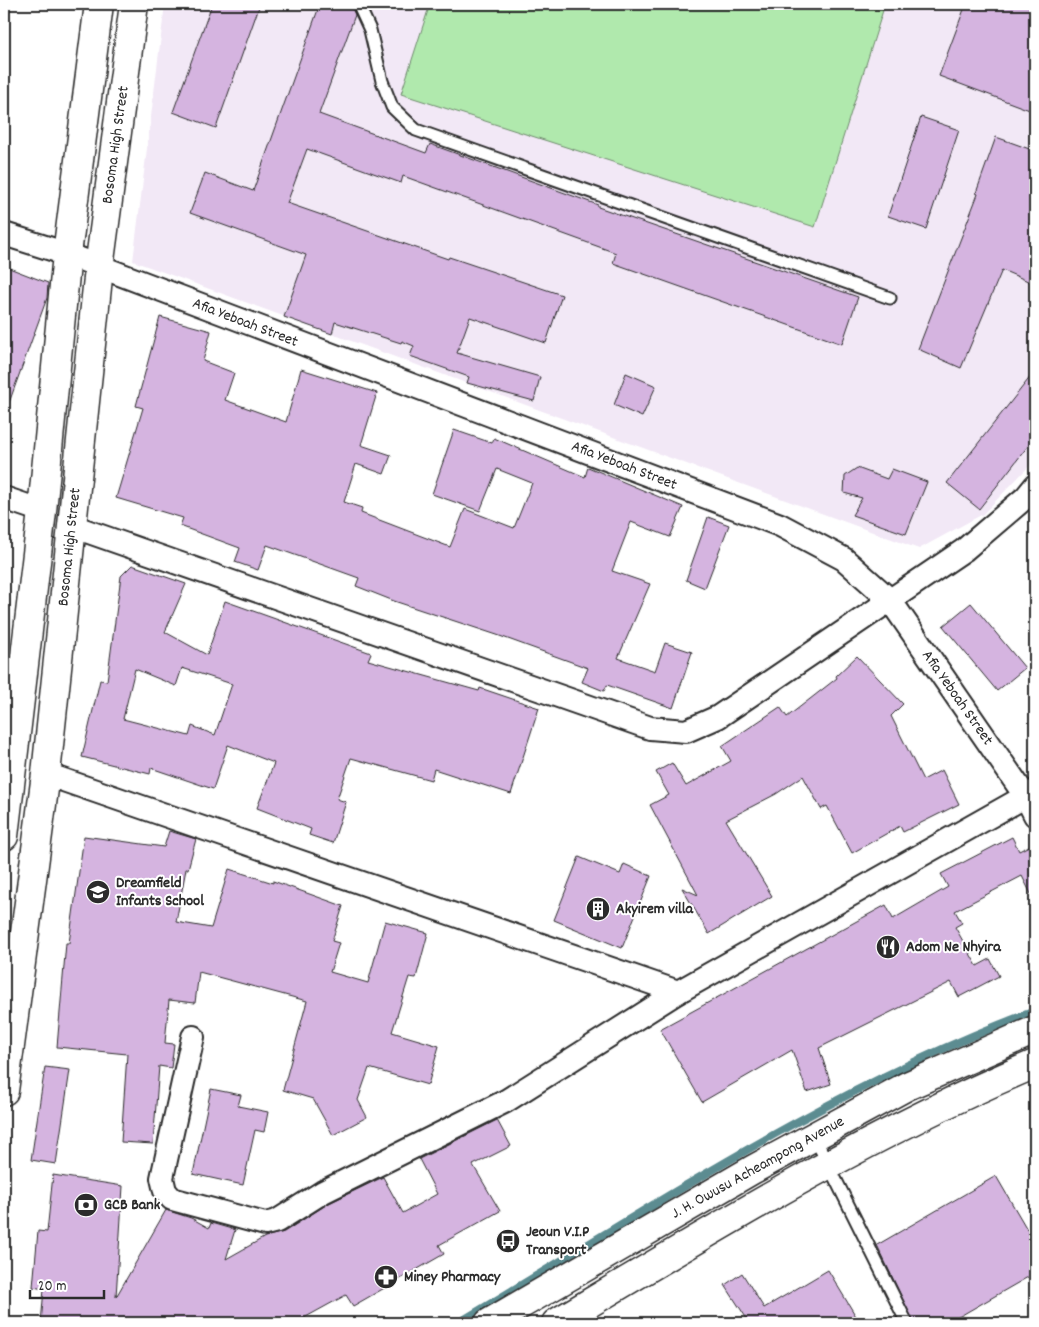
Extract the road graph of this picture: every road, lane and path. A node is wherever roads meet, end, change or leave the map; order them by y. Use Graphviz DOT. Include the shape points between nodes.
graph roads {
  1 [pos="99,4"];
  2 [pos="134,4"];
  3 [pos="358,4"];
  4 [pos="4,234"];
  5 [pos="67,254"];
  6 [pos="99,268"];
  7 [pos="890,298"];
  8 [pos="1035,486"];
  9 [pos="4,498"];
  10 [pos="42,511"];
  11 [pos="72,526"];
  12 [pos="890,600"];
  13 [pos="8,763"];
  14 [pos="46,774"];
  15 [pos="1032,801"];
  16 [pos="4,836"];
  17 [pos="678,992"];
  18 [pos="1035,1030"];
  19 [pos="194,1037"];
  20 [pos="1035,1064"];
  21 [pos="4,1091"];
  22 [pos="814,1136"];
  23 [pos="830,1165"];
  24 [pos="488,1323"];
  25 [pos="556,1323"];
  26 [pos="907,1323"];
  1 -- 5 [label="street, Bosoma High Street"];
  2 -- 6 [label="street, Bosoma High Street"];
  3 -- 7 [label="lane" via="370,30 392,107 416,130"];
  4 -- 5 [label="street, Afia Yeboah Street"];
  5 -- 6 [label="street, Afia Yeboah Street"];
  5 -- 10 [label="street, Bosoma High Street"];
  6 -- 11 [label="street, Bosoma High Street"];
  6 -- 12 [label="street, Afia Yeboah Street" via="780,525 844,559"];
  8 -- 12 [label="street" via="964,550"];
  9 -- 10 [label="street"];
  10 -- 13 [label="street, Bosoma High Street"];
  11 -- 12 [label="street" via="650,728 686,731 718,717"];
  11 -- 14 [label="street, Bosoma High Street"];
  12 -- 15 [label="street, Afia Yeboah Street"];
  13 -- 16 [label="street, Bosoma High Street"];
  14 -- 17 [label="street"];
  14 -- 21 [label="street, Bosoma High Street"];
  15 -- 17 [label="street"];
  17 -- 19 [label="street" via="506,1101 323,1192 277,1221 265,1224 172,1199 165,1190 162,1178"];
  18 -- 22 [label="street, J. H. Owusu Acheampong Avenue" via="906,1086"];
  20 -- 23 [label="street, J. H. Owusu Acheampong Avenue" via="947,1102"];
  22 -- 23 [label="lane"];
  22 -- 24 [label="street, J. H. Owusu Acheampong Avenue"];
  23 -- 25 [label="street, J. H. Owusu Acheampong Avenue"];
  23 -- 26 [label="lane"];
}
